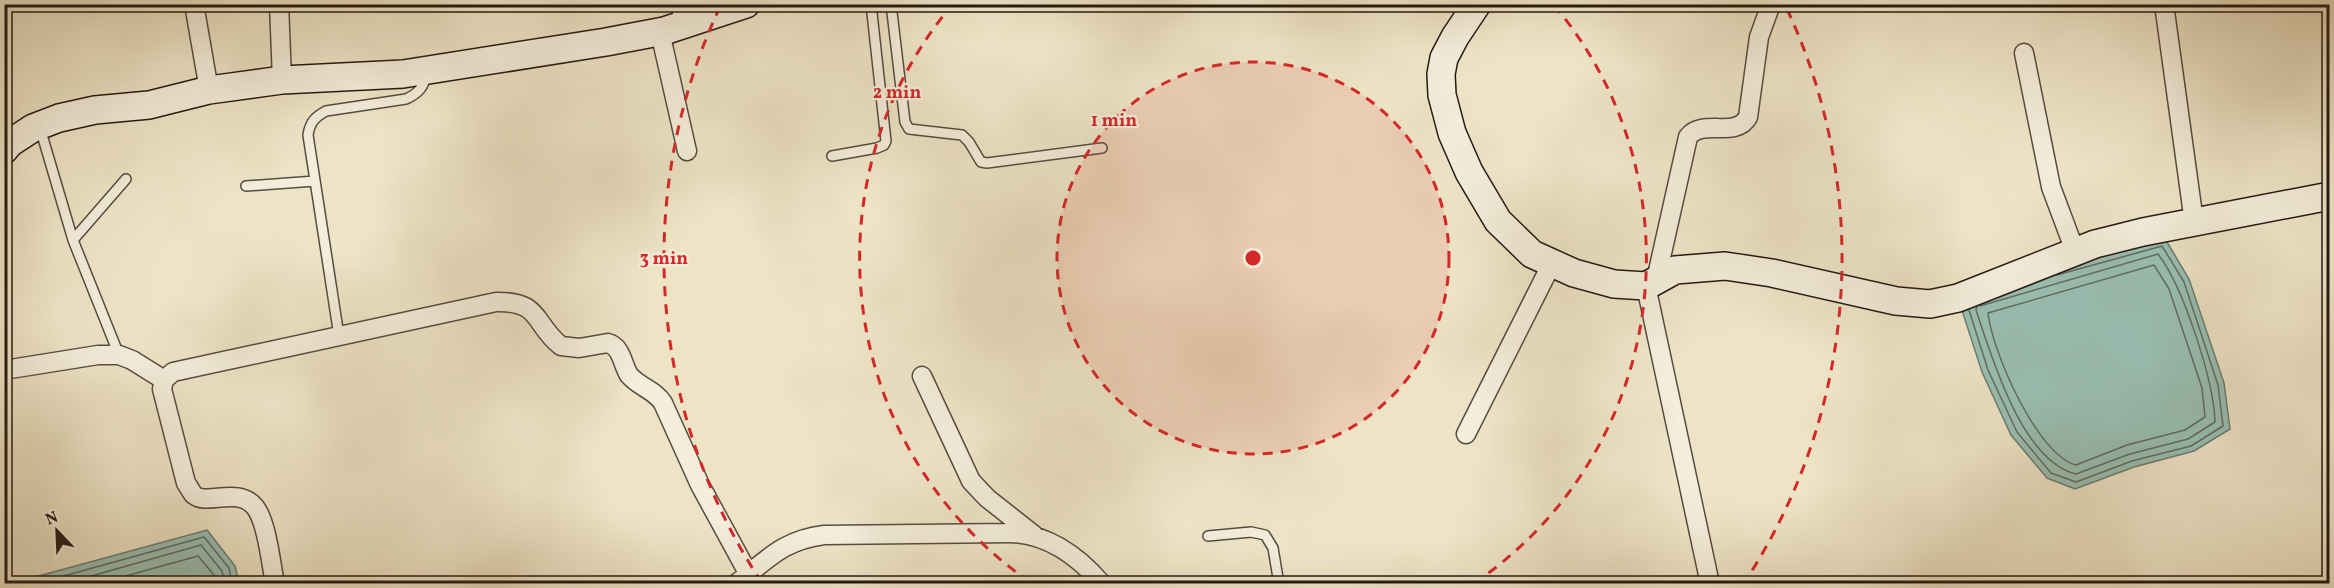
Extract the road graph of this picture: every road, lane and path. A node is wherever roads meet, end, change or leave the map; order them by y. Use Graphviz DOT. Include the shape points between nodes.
graph roads {
  1 [pos="194,4"];
  2 [pos="279,4"];
  3 [pos="746,4"];
  4 [pos="871,4"];
  5 [pos="891,4"];
  6 [pos="1477,4"];
  7 [pos="1771,4"];
  8 [pos="2164,4"];
  9 [pos="675,20"];
  10 [pos="2024,53"];
  11 [pos="427,70"];
  12 [pos="282,80"];
  13 [pos="209,90"];
  14 [pos="39,125"];
  15 [pos="1102,148"];
  16 [pos="4,150"];
  17 [pos="687,151"];
  18 [pos="832,156"];
  19 [pos="126,179"];
  20 [pos="315,181"];
  21 [pos="246,186"];
  22 [pos="2330,196"];
  23 [pos="2194,222"];
  24 [pos="73,240"];
  25 [pos="2075,251"];
  26 [pos="1552,263"];
  27 [pos="1651,283"];
  28 [pos="339,336"];
  29 [pos="119,355"];
  30 [pos="4,370"];
  31 [pos="922,376"];
  32 [pos="164,380"];
  33 [pos="1466,435"];
  34 [pos="1034,535"];
  35 [pos="1208,536"];
  36 [pos="742,578"];
  37 [pos="275,584"];
  38 [pos="1102,584"];
  39 [pos="1280,584"];
  40 [pos="1710,584"];
  1 -- 13 [label="street"];
  2 -- 12 [label="street"];
  3 -- 9 [label="street"];
  4 -- 18 [label="lane" via="886,141 877,148"];
  5 -- 15 [label="lane" via="909,129 962,135 981,162 987,163"];
  6 -- 26 [label="street" via="1444,58 1442,95 1452,133 1469,172 1498,221 1532,254"];
  7 -- 27 [label="street" via="1759,37 1746,121 1735,127 1699,129 1688,137"];
  8 -- 23 [label="street"];
  9 -- 11 [label="street"];
  9 -- 17 [label="street"];
  10 -- 25 [label="street" via="2051,187"];
  11 -- 12 [label="street"];
  11 -- 20 [label="lane" via="421,90 406,99 326,111 315,117 308,135"];
  12 -- 13 [label="street"];
  13 -- 14 [label="street" via="149,105 86,112"];
  14 -- 16 [label="street"];
  14 -- 24 [label="lane"];
  19 -- 24 [label="lane"];
  20 -- 21 [label="lane"];
  20 -- 28 [label="lane"];
  22 -- 23 [label="street"];
  23 -- 25 [label="street"];
  24 -- 29 [label="lane"];
  25 -- 27 [label="street" via="1958,298 1930,304 1896,301 1725,266 1675,270"];
  26 -- 27 [label="street" via="1614,284"];
  26 -- 33 [label="street"];
  27 -- 40 [label="street"];
  28 -- 32 [label="street" via="173,372"];
  28 -- 36 [label="street" via="507,302 527,307 561,346 613,344 633,379 659,397"];
  29 -- 30 [label="street"];
  29 -- 32 [label="street"];
  31 -- 34 [label="street" via="971,481"];
  32 -- 37 [label="street" via="162,389 186,483 200,498 247,499 257,509"];
  34 -- 36 [label="street" via="806,537 784,546"];
  34 -- 38 [label="street" via="1080,561"];
  35 -- 39 [label="lane" via="1251,532 1265,535 1273,548"];
}
